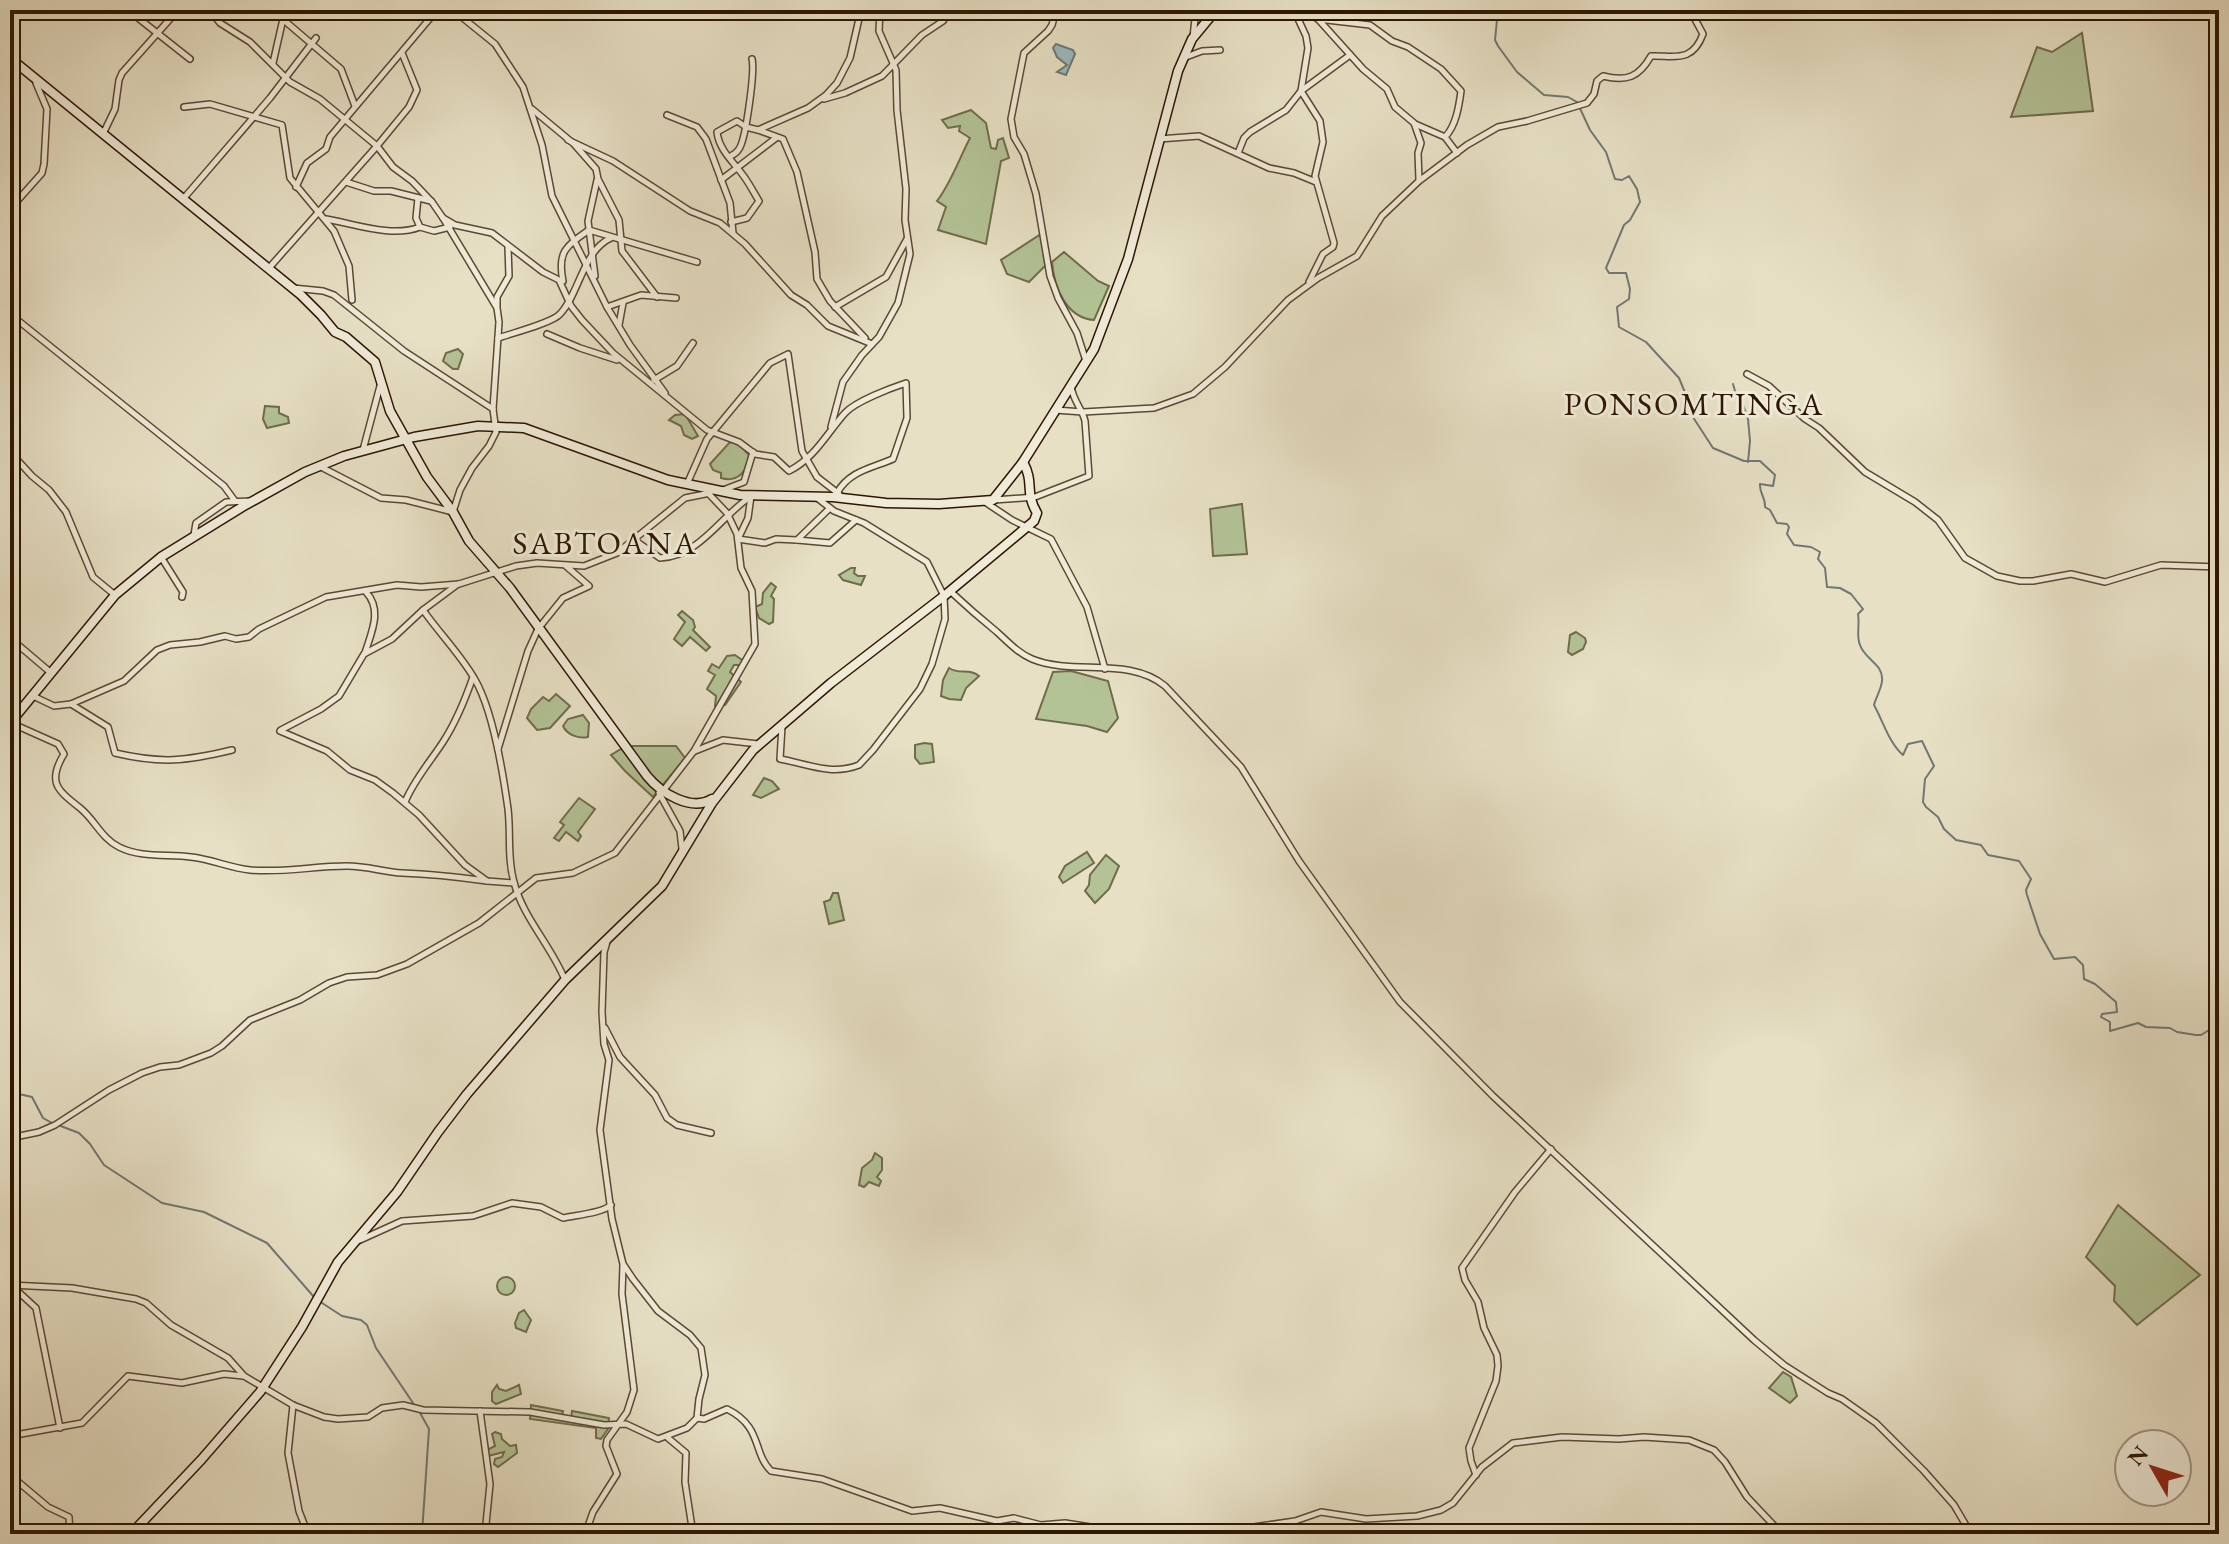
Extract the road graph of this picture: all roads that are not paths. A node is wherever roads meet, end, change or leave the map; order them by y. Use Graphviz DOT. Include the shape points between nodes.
graph roads {
  1 [pos="128,10"];
  2 [pos="178,10"];
  3 [pos="209,10"];
  4 [pos="272,10"];
  5 [pos="437,10"];
  6 [pos="453,10"];
  7 [pos="861,10"];
  8 [pos="880,10"];
  9 [pos="950,10"];
  10 [pos="1056,10"];
  11 [pos="1196,10"];
  12 [pos="1216,10"];
  13 [pos="1294,10"];
  14 [pos="1301,10"];
  15 [pos="1690,10"];
  16 [pos="283,19"];
  17 [pos="1318,19"];
  18 [pos="158,34"];
  19 [pos="316,38"];
  20 [pos="1192,39"];
  21 [pos="311,44"];
  22 [pos="1220,50"];
  23 [pos="402,53"];
  24 [pos="1350,55"];
  25 [pos="10,58"];
  26 [pos="1183,58"];
  27 [pos="190,59"];
  28 [pos="752,59"];
  29 [pos="273,64"];
  30 [pos="894,66"];
  31 [pos="31,75"];
  32 [pos="285,77"];
  33 [pos="1301,91"];
  34 [pos="819,100"];
  35 [pos="184,107"];
  36 [pos="355,107"];
  37 [pos="531,108"];
  38 [pos="255,115"];
  39 [pos="667,115"];
  40 [pos="345,119"];
  41 [pos="1414,123"];
  42 [pos="746,127"];
  43 [pos="758,130"];
  44 [pos="103,134"];
  45 [pos="1445,137"];
  46 [pos="776,138"];
  47 [pos="1159,139"];
  48 [pos="568,140"];
  49 [pos="377,146"];
  50 [pos="1238,153"];
  51 [pos="1457,153"];
  52 [pos="600,155"];
  53 [pos="729,157"];
  54 [pos="738,168"];
  55 [pos="596,169"];
  56 [pos="598,179"];
  57 [pos="720,180"];
  58 [pos="1419,181"];
  59 [pos="346,182"];
  60 [pos="1316,182"];
  61 [pos="296,187"];
  62 [pos="417,187"];
  63 [pos="183,199"];
  64 [pos="418,199"];
  65 [pos="432,202"];
  66 [pos="10,209"];
  67 [pos="318,213"];
  68 [pos="443,218"];
  69 [pos="325,219"];
  70 [pos="731,222"];
  71 [pos="455,225"];
  72 [pos="420,227"];
  73 [pos="448,228"];
  74 [pos="589,230"];
  75 [pos="734,234"];
  76 [pos="908,236"];
  77 [pos="613,237"];
  78 [pos="622,239"];
  79 [pos="573,241"];
  80 [pos="508,246"];
  81 [pos="593,253"];
  82 [pos="697,262"];
  83 [pos="587,266"];
  84 [pos="268,269"];
  85 [pos="596,283"];
  86 [pos="1309,284"];
  87 [pos="292,288"];
  88 [pos="565,290"];
  89 [pos="657,297"];
  90 [pos="569,298"];
  91 [pos="676,298"];
  92 [pos="352,300"];
  93 [pos="623,303"];
  94 [pos="607,307"];
  95 [pos="835,307"];
  96 [pos="497,308"];
  97 [pos="10,314"];
  98 [pos="619,326"];
  99 [pos="547,334"];
  100 [pos="498,338"];
  101 [pos="693,343"];
  102 [pos="872,344"];
  103 [pos="622,362"];
  104 [pos="1086,363"];
  105 [pos="1747,374"];
  106 [pos="654,380"];
  107 [pos="380,386"];
  108 [pos="1071,386"];
  109 [pos="671,399"];
  110 [pos="493,409"];
  111 [pos="1055,410"];
  112 [pos="1083,412"];
  113 [pos="495,425"];
  114 [pos="831,428"];
  115 [pos="714,434"];
  116 [pos="406,439"];
  117 [pos="363,450"];
  118 [pos="10,452"];
  119 [pos="753,452"];
  120 [pos="805,460"];
  121 [pos="1023,462"];
  122 [pos="320,466"];
  123 [pos="687,484"];
  124 [pos="712,492"];
  125 [pos="837,493"];
  126 [pos="751,496"];
  127 [pos="815,497"];
  128 [pos="847,498"];
  129 [pos="1029,498"];
  130 [pos="988,500"];
  131 [pos="235,501"];
  132 [pos="252,501"];
  133 [pos="830,508"];
  134 [pos="453,512"];
  135 [pos="729,516"];
  136 [pos="856,520"];
  137 [pos="1027,527"];
  138 [pos="193,536"];
  139 [pos="633,539"];
  140 [pos="738,539"];
  141 [pos="797,540"];
  142 [pos="161,557"];
  143 [pos="566,566"];
  144 [pos="2219,567"];
  145 [pos="496,572"];
  146 [pos="459,584"];
  147 [pos="366,592"];
  148 [pos="947,593"];
  149 [pos="115,595"];
  150 [pos="182,597"];
  151 [pos="423,610"];
  152 [pos="538,629"];
  153 [pos="10,638"];
  154 [pos="364,654"];
  155 [pos="1105,669"];
  156 [pos="50,672"];
  157 [pos="473,676"];
  158 [pos="32,695"];
  159 [pos="71,704"];
  160 [pos="10,723"];
  161 [pos="782,724"];
  162 [pos="759,744"];
  163 [pos="232,750"];
  164 [pos="498,750"];
  165 [pos="694,751"];
  166 [pos="662,793"];
  167 [pos="716,797"];
  168 [pos="405,802"];
  169 [pos="681,856"];
  170 [pos="487,881"];
  171 [pos="514,883"];
  172 [pos="517,893"];
  173 [pos="607,941"];
  174 [pos="565,980"];
  175 [pos="602,1024"];
  176 [pos="711,1133"];
  177 [pos="10,1138"];
  178 [pos="1551,1149"];
  179 [pos="611,1205"];
  180 [pos="359,1240"];
  181 [pos="623,1264"];
  182 [pos="11,1285"];
  183 [pos="244,1376"];
  184 [pos="263,1387"];
  185 [pos="293,1405"];
  186 [pos="480,1411"];
  187 [pos="697,1418"];
  188 [pos="616,1425"];
  189 [pos="60,1428"];
  190 [pos="667,1437"];
  191 [pos="10,1440"];
  192 [pos="10,1475"];
  193 [pos="1476,1475"];
  194 [pos="70,1534"];
  195 [pos="131,1534"];
  196 [pos="308,1534"];
  197 [pos="485,1534"];
  198 [pos="582,1534"];
  199 [pos="693,1534"];
  200 [pos="1135,1534"];
  201 [pos="1206,1534"];
  202 [pos="1782,1534"];
  203 [pos="1971,1534"];
  1 -- 18 [label="street"];
  2 -- 18 [label="street"];
  3 -- 29 [label="street"];
  4 -- 16 [label="street"];
  5 -- 23 [label="street"];
  6 -- 37 [label="street" via="497,47"];
  7 -- 34 [label="street" via="850,58 837,83"];
  8 -- 30 [label="street" via="879,31"];
  9 -- 30 [label="street"];
  10 -- 104 [label="street" via="1048,31 1024,53 1011,119 1036,194 1050,276"];
  11 -- 20 [label="street"];
  12 -- 20 [label="street"];
  13 -- 33 [label="street" via="1307,41"];
  14 -- 17 [label="street"];
  15 -- 51 [label="street" via="1703,34 1681,57 1654,55 1640,73 1601,77 1587,103 1498,127"];
  16 -- 21 [label="street"];
  16 -- 29 [label="street"];
  17 -- 24 [label="street"];
  17 -- 45 [label="street" via="1370,25 1441,69 1461,91"];
  18 -- 27 [label="street"];
  18 -- 44 [label="street" via="122,73 115,109"];
  19 -- 21 [label="street"];
  20 -- 26 [label="street"];
  21 -- 32 [label="street"];
  21 -- 36 [label="street" via="341,69"];
  22 -- 26 [label="street"];
  23 -- 36 [label="street"];
  23 -- 49 [label="street" via="416,95"];
  24 -- 33 [label="street"];
  24 -- 41 [label="street"];
  25 -- 31 [label="street"];
  26 -- 47 [label="street"];
  28 -- 42 [label="street"];
  29 -- 32 [label="street"];
  30 -- 34 [label="street" via="871,82"];
  30 -- 76 [label="street"];
  31 -- 44 [label="street"];
  31 -- 66 [label="street" via="46,104 44,164"];
  32 -- 38 [label="street"];
  32 -- 40 [label="street"];
  33 -- 50 [label="street" via="1286,110 1247,135"];
  33 -- 60 [label="street" via="1318,113 1323,136"];
  34 -- 43 [label="street"];
  35 -- 38 [label="street" via="210,104"];
  36 -- 40 [label="street"];
  37 -- 48 [label="street"];
  37 -- 79 [label="street" via="552,196"];
  38 -- 61 [label="street" via="282,125 288,171"];
  38 -- 63 [label="street"];
  39 -- 57 [label="street" via="697,127"];
  40 -- 49 [label="street"];
  40 -- 61 [label="street" via="329,146 307,163"];
  41 -- 45 [label="street"];
  41 -- 58 [label="street" via="1421,143"];
  42 -- 43 [label="street"];
  42 -- 53 [label="street" via="739,150"];
  42 -- 53 [label="street" via="737,121 717,132"];
  43 -- 46 [label="street"];
  44 -- 63 [label="street"];
  45 -- 51 [label="street"];
  46 -- 54 [label="street"];
  46 -- 95 [label="street" via="783,139 797,172 817,279"];
  47 -- 50 [label="street" via="1199,136"];
  47 -- 104 [label="street" via="1128,259"];
  48 -- 52 [label="street"];
  48 -- 55 [label="street"];
  49 -- 59 [label="street"];
  49 -- 62 [label="street"];
  50 -- 60 [label="street"];
  51 -- 58 [label="street"];
  52 -- 55 [label="street"];
  52 -- 75 [label="street"];
  53 -- 54 [label="street"];
  54 -- 57 [label="street"];
  54 -- 70 [label="street" via="759,201 747,218"];
  55 -- 56 [label="street"];
  56 -- 74 [label="street"];
  56 -- 78 [label="street" via="615,209"];
  57 -- 70 [label="street"];
  58 -- 86 [label="street" via="1382,216 1357,256"];
  59 -- 64 [label="street"];
  59 -- 67 [label="street"];
  60 -- 86 [label="street" via="1334,245 1323,254"];
  61 -- 67 [label="street"];
  62 -- 64 [label="street"];
  62 -- 65 [label="street"];
  63 -- 84 [label="street"];
  64 -- 65 [label="street"];
  64 -- 72 [label="street"];
  65 -- 68 [label="street"];
  67 -- 69 [label="street"];
  67 -- 84 [label="street"];
  68 -- 71 [label="street"];
  68 -- 73 [label="street"];
  69 -- 72 [label="street" via="387,230"];
  69 -- 92 [label="street" via="349,266"];
  70 -- 75 [label="street"];
  71 -- 73 [label="street"];
  71 -- 80 [label="street" via="488,231"];
  72 -- 73 [label="street"];
  73 -- 96 [label="street"];
  74 -- 77 [label="street"];
  74 -- 79 [label="street"];
  74 -- 81 [label="street"];
  75 -- 102 [label="street" via="828,326"];
  76 -- 95 [label="street" via="886,277"];
  76 -- 102 [label="street" via="910,254 900,298"];
  77 -- 78 [label="street"];
  77 -- 81 [label="street"];
  78 -- 82 [label="street"];
  78 -- 89 [label="street" via="622,251"];
  79 -- 83 [label="street"];
  79 -- 88 [label="street" via="559,266"];
  80 -- 88 [label="street" via="557,278"];
  80 -- 96 [label="street" via="509,276"];
  81 -- 83 [label="street"];
  81 -- 85 [label="street"];
  83 -- 85 [label="street"];
  83 -- 90 [label="street"];
  84 -- 87 [label="street"];
  85 -- 94 [label="street"];
  86 -- 112 [label="street" via="1193,394 1159,407"];
  87 -- 107 [label="street" via="335,332 375,362"];
  87 -- 110 [label="street" via="334,295 404,351"];
  88 -- 90 [label="street"];
  89 -- 91 [label="street"];
  89 -- 93 [label="street" via="641,295"];
  90 -- 100 [label="street" via="551,322"];
  90 -- 103 [label="street" via="582,320"];
  93 -- 94 [label="street"];
  93 -- 98 [label="street"];
  94 -- 98 [label="street"];
  95 -- 102 [label="street"];
  96 -- 100 [label="street"];
  97 -- 131 [label="street" via="224,486"];
  98 -- 106 [label="street"];
  99 -- 103 [label="street"];
  100 -- 110 [label="street"];
  101 -- 106 [label="street" via="677,366"];
  102 -- 114 [label="street" via="843,382"];
  103 -- 109 [label="street"];
  104 -- 108 [label="street"];
  105 -- 144 [label="street" via="1769,386 1865,472 1927,511 1965,558 1997,576 2033,581 2071,574 2105,582 2161,565"];
  106 -- 109 [label="street"];
  107 -- 116 [label="street"];
  107 -- 117 [label="street"];
  108 -- 111 [label="street"];
  108 -- 112 [label="street"];
  109 -- 115 [label="street"];
  110 -- 113 [label="street"];
  111 -- 112 [label="street"];
  111 -- 121 [label="street"];
  112 -- 129 [label="street" via="1089,476"];
  113 -- 116 [label="street"];
  113 -- 123 [label="street" via="541,432"];
  113 -- 134 [label="street"];
  114 -- 120 [label="street"];
  114 -- 125 [label="street" via="856,404 906,383 907,418 893,459 848,478"];
  115 -- 119 [label="street"];
  115 -- 120 [label="street" via="770,363 788,354"];
  115 -- 123 [label="street" via="704,444"];
  116 -- 117 [label="street"];
  116 -- 134 [label="street"];
  117 -- 122 [label="street"];
  118 -- 149 [label="street" via="61,505 93,577"];
  119 -- 120 [label="street" via="774,457 789,471"];
  119 -- 124 [label="street" via="744,482"];
  120 -- 125 [label="street"];
  121 -- 129 [label="street" via="1031,479"];
  121 -- 130 [label="street"];
  122 -- 132 [label="street"];
  122 -- 134 [label="street" via="381,498"];
  123 -- 124 [label="street"];
  124 -- 126 [label="street"];
  124 -- 135 [label="street"];
  124 -- 139 [label="street" via="676,503"];
  125 -- 128 [label="street"];
  126 -- 127 [label="street"];
  126 -- 135 [label="street"];
  126 -- 140 [label="street"];
  127 -- 128 [label="street"];
  127 -- 133 [label="street"];
  128 -- 130 [label="street" via="886,503"];
  129 -- 130 [label="street"];
  129 -- 137 [label="street" via="1037,515"];
  130 -- 137 [label="street"];
  131 -- 132 [label="street"];
  131 -- 138 [label="street" via="206,514 196,523"];
  132 -- 138 [label="street"];
  133 -- 136 [label="street"];
  133 -- 141 [label="street"];
  134 -- 145 [label="street"];
  135 -- 139 [label="street" via="681,555 660,558"];
  135 -- 140 [label="street"];
  136 -- 141 [label="street" via="830,543"];
  136 -- 148 [label="street" via="927,562"];
  137 -- 148 [label="street"];
  137 -- 155 [label="street" via="1051,539 1062,558 1092,621"];
  138 -- 142 [label="street"];
  139 -- 143 [label="street" via="610,557"];
  140 -- 141 [label="street"];
  140 -- 165 [label="street" via="741,568 752,591 755,644"];
  142 -- 149 [label="street"];
  142 -- 150 [label="street"];
  143 -- 145 [label="street" via="537,563"];
  143 -- 152 [label="street" via="589,586 563,598"];
  145 -- 146 [label="street"];
  145 -- 152 [label="street"];
  146 -- 147 [label="street" via="397,585"];
  146 -- 151 [label="street"];
  147 -- 154 [label="street" via="376,618"];
  147 -- 159 [label="street" via="317,600 249,637 170,645 157,650 124,681"];
  148 -- 155 [label="street" via="1024,655 1052,665"];
  148 -- 161 [label="street"];
  148 -- 161 [label="street" via="945,619 916,698 863,762 831,770 780,759"];
  149 -- 156 [label="street"];
  151 -- 154 [label="street" via="392,639"];
  151 -- 157 [label="street"];
  152 -- 164 [label="street"];
  152 -- 166 [label="street"];
  153 -- 156 [label="street"];
  154 -- 168 [label="street" via="339,696 280,731 327,751"];
  155 -- 178 [label="street" via="1151,675 1241,767 1299,861 1400,1002"];
  156 -- 158 [label="street"];
  157 -- 164 [label="street"];
  157 -- 168 [label="street" via="464,703"];
  158 -- 159 [label="street" via="54,706"];
  158 -- 160 [label="street"];
  159 -- 163 [label="street" via="108,727 115,753 175,761"];
  160 -- 170 [label="street" via="58,744 64,754 54,777 56,786 114,845 133,853 195,857 247,870 374,867"];
  161 -- 162 [label="street"];
  162 -- 165 [label="street" via="723,740"];
  162 -- 167 [label="street"];
  164 -- 171 [label="street"];
  165 -- 166 [label="street"];
  166 -- 167 [label="street" via="695,805"];
  166 -- 169 [label="street" via="680,831"];
  166 -- 172 [label="street" via="610,858 573,873 536,878"];
  167 -- 169 [label="street"];
  168 -- 170 [label="street"];
  169 -- 173 [label="street" via="662,886"];
  170 -- 171 [label="street"];
  171 -- 172 [label="street"];
  172 -- 174 [label="street"];
  172 -- 177 [label="street" via="479,923 407,964 329,983 250,1020 211,1053 142,1073 55,1125"];
  173 -- 174 [label="street"];
  173 -- 175 [label="street"];
  174 -- 180 [label="street" via="467,1094"];
  175 -- 176 [label="street" via="667,1118"];
  175 -- 179 [label="street" via="609,1060 601,1143"];
  178 -- 193 [label="street" via="1462,1268 1498,1366 1469,1448"];
  178 -- 203 [label="street" via="1754,1340 1876,1423 1947,1497"];
  179 -- 180 [label="street" via="603,1212 563,1218 541,1207 512,1203 473,1216 402,1221"];
  179 -- 181 [label="street"];
  180 -- 184 [label="street" via="332,1271"];
  181 -- 187 [label="street" via="658,1311 701,1348 705,1375"];
  181 -- 188 [label="street" via="634,1390"];
  182 -- 183 [label="street" via="45,1284 136,1299 228,1358"];
  182 -- 189 [label="street" via="36,1308"];
  183 -- 184 [label="street"];
  183 -- 189 [label="street" via="224,1374 182,1383 128,1376 82,1423"];
  184 -- 185 [label="street"];
  184 -- 195 [label="street"];
  185 -- 186 [label="street" via="338,1419 368,1417 395,1405"];
  185 -- 196 [label="street" via="288,1453"];
  186 -- 188 [label="street" via="530,1412"];
  186 -- 197 [label="street" via="490,1484"];
  187 -- 190 [label="street"];
  187 -- 200 [label="street" via="727,1409 749,1425 771,1471 822,1479 908,1510 940,1508 997,1521 1014,1518"];
  188 -- 190 [label="street" via="658,1439"];
  188 -- 198 [label="street" via="606,1446 617,1474"];
  189 -- 191 [label="street"];
  190 -- 199 [label="street" via="686,1453"];
  192 -- 194 [label="street" via="48,1507 69,1517"];
  193 -- 201 [label="street" via="1453,1503 1417,1516 1377,1519 1321,1512"];
  193 -- 202 [label="street" via="1508,1445 1534,1439 1689,1440 1714,1450"];
}
